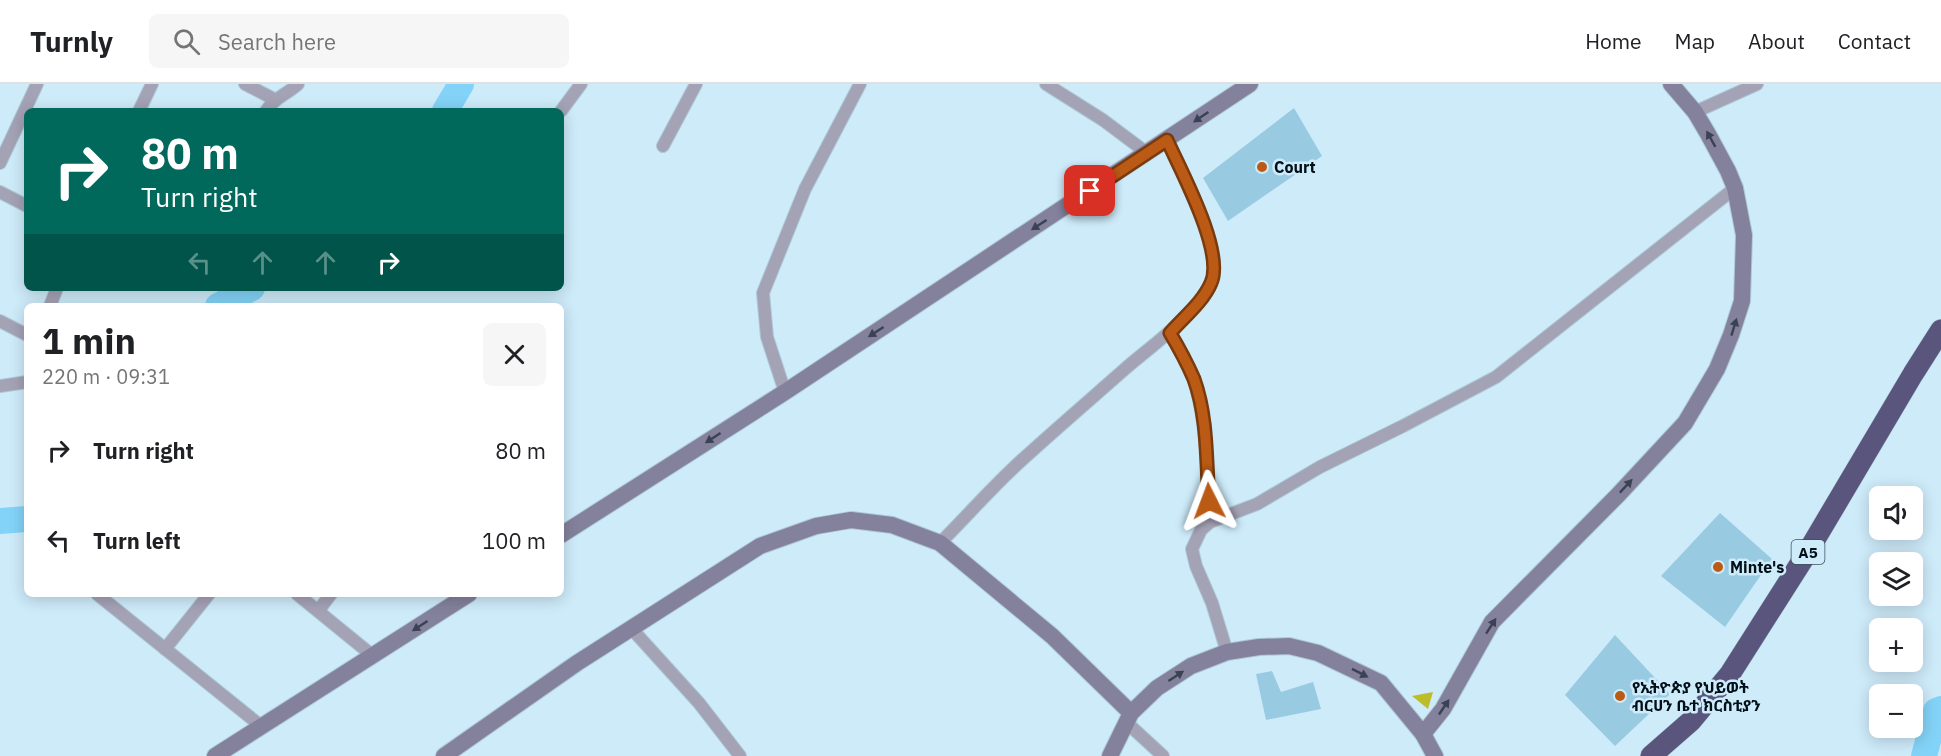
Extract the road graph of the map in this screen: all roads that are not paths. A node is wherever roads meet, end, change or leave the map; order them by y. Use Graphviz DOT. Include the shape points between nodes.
graph roads {
  1 [pos="37,84"];
  2 [pos="152,84"];
  3 [pos="245,84"];
  4 [pos="298,84"];
  5 [pos="581,84"];
  6 [pos="696,84"];
  7 [pos="860,84"];
  8 [pos="1046,84"];
  9 [pos="1671,84"];
  10 [pos="1757,84"];
  11 [pos="1246,85"];
  12 [pos="274,99"];
  13 [pos="26,108"];
  14 [pos="140,108"];
  15 [pos="268,108"];
  16 [pos="563,108"];
  17 [pos="24,112"];
  18 [pos="1695,112"];
  19 [pos="1167,140"];
  20 [pos="663,146"];
  21 [pos="1147,153"];
  22 [pos="0,163"];
  23 [pos="1735,188"];
  24 [pos="0,192"];
  25 [pos="24,204"];
  26 [pos="0,321"];
  27 [pos="1941,330"];
  28 [pos="24,333"];
  29 [pos="1170,333"];
  30 [pos="24,382"];
  31 [pos="0,386"];
  32 [pos="785,392"];
  33 [pos="1210,522"];
  34 [pos="564,533"];
  35 [pos="940,543"];
  36 [pos="101,597"];
  37 [pos="207,597"];
  38 [pos="301,597"];
  39 [pos="329,597"];
  40 [pos="464,597"];
  41 [pos="318,611"];
  42 [pos="631,628"];
  43 [pos="165,649"];
  44 [pos="1227,652"];
  45 [pos="373,656"];
  46 [pos="1129,717"];
  47 [pos="261,726"];
  48 [pos="1423,734"];
  49 [pos="215,756"];
  50 [pos="444,756"];
  51 [pos="740,756"];
  52 [pos="1110,756"];
  53 [pos="1162,756"];
  54 [pos="1435,756"];
  55 [pos="1651,756"];
  1 -- 13 [label="street"];
  2 -- 14 [label="street"];
  3 -- 12 [label="street"];
  4 -- 12 [label="street"];
  5 -- 16 [label="street"];
  6 -- 20 [label="street"];
  7 -- 32 [label="street" via="805,189 762,293 767,337"];
  8 -- 21 [label="street"];
  9 -- 18 [label="street"];
  10 -- 18 [label="street"];
  11 -- 19 [label="street, one-way"];
  12 -- 15 [label="street"];
  17 -- 22 [label="street"];
  23 -- 18 [label="street, one-way"];
  19 -- 21 [label="street"];
  19 -- 29 [label="street" via="1209,235 1214,270 1202,296"];
  21 -- 32 [label="street, one-way"];
  23 -- 33 [label="street" via="1497,377 1320,467 1257,504"];
  48 -- 23 [label="street, one-way" via="1443,709 1492,622 1685,423 1712,378 1742,301 1743,236"];
  24 -- 25 [label="street"];
  26 -- 28 [label="street"];
  27 -- 55 [label="highway, A5" via="1730,674 1691,721"];
  29 -- 33 [label="street" via="1185,359 1201,409"];
  29 -- 35 [label="street" via="1021,461"];
  30 -- 31 [label="street"];
  32 -- 34 [label="street, one-way"];
  33 -- 44 [label="street" via="1201,530 1192,549"];
  35 -- 42 [label="street" via="892,525 851,520 816,526 760,546"];
  35 -- 46 [label="street" via="1052,636"];
  36 -- 43 [label="street"];
  37 -- 43 [label="street"];
  38 -- 41 [label="street"];
  39 -- 41 [label="street"];
  40 -- 45 [label="street, one-way"];
  41 -- 45 [label="street"];
  42 -- 50 [label="street"];
  42 -- 51 [label="street" via="699,703"];
  43 -- 47 [label="street"];
  46 -- 44 [label="street, one-way" via="1157,688 1191,666"];
  44 -- 48 [label="street, one-way" via="1289,646 1318,653 1381,684"];
  45 -- 47 [label="street"];
  46 -- 52 [label="street"];
  46 -- 53 [label="street"];
  47 -- 49 [label="street"];
  48 -- 54 [label="street"];
}
